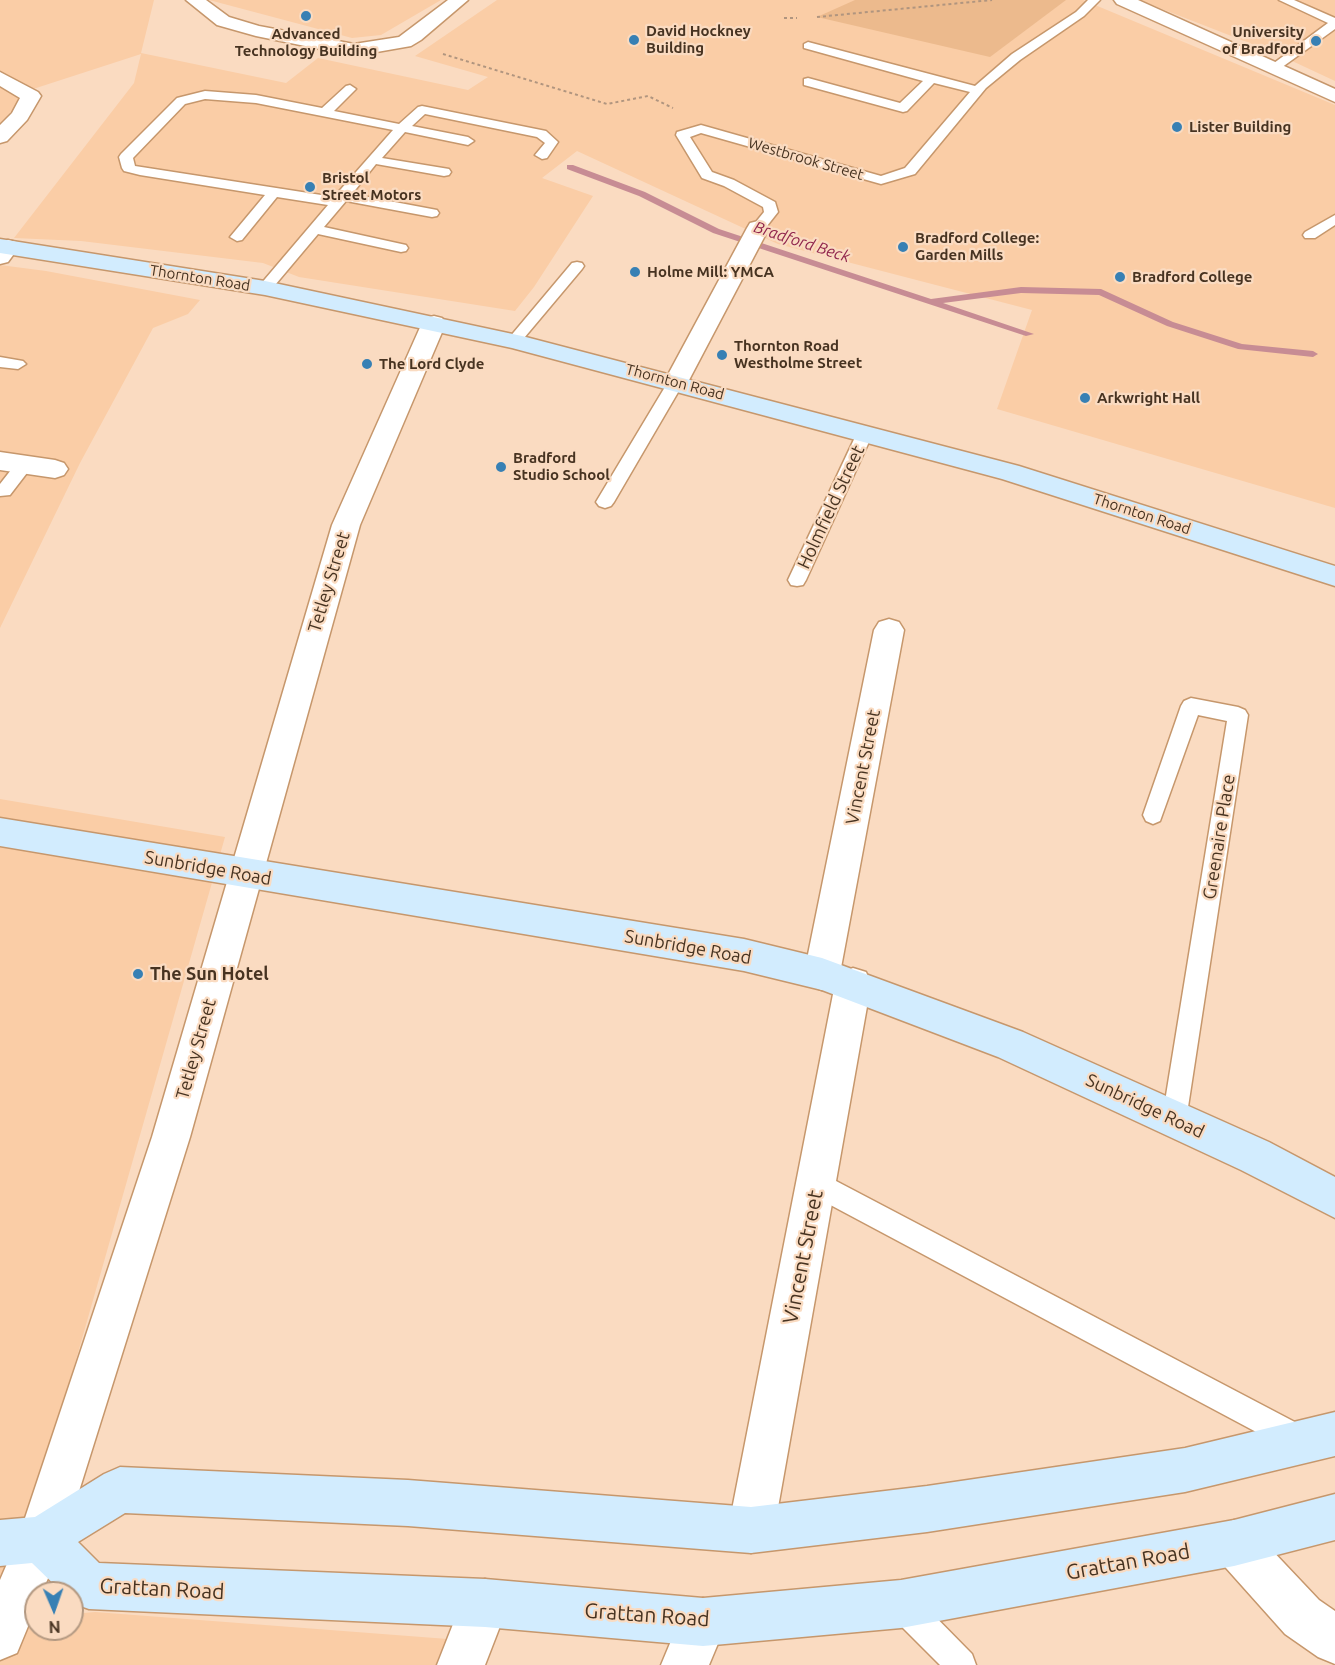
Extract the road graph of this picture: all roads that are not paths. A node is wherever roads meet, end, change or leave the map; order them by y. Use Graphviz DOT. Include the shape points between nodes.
graph roads {
  1 [pos="195,0"];
  2 [pos="459,0"];
  3 [pos="1094,0"];
  4 [pos="1123,0"];
  5 [pos="1285,0"];
  6 [pos="1335,23"];
  7 [pos="808,46"];
  8 [pos="1274,69"];
  9 [pos="0,78"];
  10 [pos="931,79"];
  11 [pos="808,82"];
  12 [pos="350,89"];
  13 [pos="978,90"];
  14 [pos="1335,96"];
  15 [pos="324,114"];
  16 [pos="401,129"];
  17 [pos="0,137"];
  18 [pos="468,141"];
  19 [pos="542,155"];
  20 [pos="374,160"];
  21 [pos="444,172"];
  22 [pos="274,192"];
  23 [pos="340,199"];
  24 [pos="432,213"];
  25 [pos="1335,219"];
  26 [pos="758,228"];
  27 [pos="315,229"];
  28 [pos="1310,235"];
  29 [pos="237,237"];
  30 [pos="401,248"];
  31 [pos="3,250"];
  32 [pos="577,266"];
  33 [pos="265,288"];
  34 [pos="434,323"];
  35 [pos="514,341"];
  36 [pos="0,362"];
  37 [pos="18,364"];
  38 [pos="676,382"];
  39 [pos="865,433"];
  40 [pos="12,463"];
  41 [pos="55,469"];
  42 [pos="4,491"];
  43 [pos="605,502"];
  44 [pos="1335,576"];
  45 [pos="797,580"];
  46 [pos="889,630"];
  47 [pos="1153,815"];
  48 [pos="0,832"];
  49 [pos="245,874"];
  50 [pos="838,979"];
  51 [pos="1174,1120"];
  52 [pos="817,1184"];
  53 [pos="1335,1198"];
  54 [pos="1319,1438"];
  55 [pos="1335,1517"];
  56 [pos="751,1530"];
  57 [pos="21,1541"];
  58 [pos="1234,1543"];
  59 [pos="485,1603"];
  60 [pos="901,1604"];
  61 [pos="703,1622"];
  62 [pos="0,1636"];
  63 [pos="1335,1640"];
  64 [pos="460,1665"];
  65 [pos="685,1665"];
  66 [pos="961,1665"];
  1 -- 2 [label="street" via="223,21 354,50 404,42"];
  3 -- 13 [label="lane, Westbrook Street"];
  4 -- 8 [label="street"];
  5 -- 6 [label="lane"];
  6 -- 8 [label="lane"];
  7 -- 10 [label="lane"];
  8 -- 14 [label="street"];
  9 -- 17 [label="street" via="31,96 20,116"];
  10 -- 11 [label="lane" via="903,108"];
  10 -- 13 [label="lane"];
  12 -- 15 [label="lane"];
  13 -- 26 [label="lane, Westbrook Street" via="910,171 881,180 701,129 682,135 707,175 770,205 771,212"];
  15 -- 16 [label="lane"];
  15 -- 22 [label="lane" via="234,96 189,98 181,101 126,157 129,168 140,171"];
  16 -- 18 [label="lane"];
  16 -- 19 [label="lane" via="417,113 430,111 542,134 552,142"];
  16 -- 20 [label="lane"];
  20 -- 21 [label="lane"];
  20 -- 23 [label="lane"];
  22 -- 23 [label="lane"];
  22 -- 29 [label="lane"];
  23 -- 24 [label="lane"];
  23 -- 27 [label="lane"];
  25 -- 28 [label="lane"];
  26 -- 38 [label="street"];
  27 -- 30 [label="lane"];
  27 -- 33 [label="lane"];
  31 -- 33 [label="street, Thornton Road"];
  32 -- 35 [label="lane"];
  33 -- 34 [label="street, Thornton Road"];
  34 -- 35 [label="street, Thornton Road"];
  34 -- 49 [label="street, Tetley Street" via="346,525"];
  35 -- 38 [label="street, Thornton Road"];
  36 -- 37 [label="lane"];
  38 -- 39 [label="street, Thornton Road"];
  38 -- 43 [label="lane"];
  39 -- 44 [label="street, Thornton Road" via="1010,472"];
  39 -- 45 [label="lane, Holmfield Street"];
  40 -- 41 [label="street"];
  40 -- 42 [label="lane"];
  46 -- 50 [label="street, Vincent Street"];
  47 -- 51 [label="lane, Greenaire Place" via="1191,706 1238,715"];
  48 -- 49 [label="street, Sunbridge Road"];
  49 -- 50 [label="street, Sunbridge Road" via="744,955"];
  49 -- 57 [label="street, Tetley Street" via="171,1137"];
  50 -- 51 [label="street, Sunbridge Road" via="1010,1044"];
  50 -- 52 [label="street, Vincent Street"];
  51 -- 53 [label="street, Sunbridge Road"];
  52 -- 54 [label="lane"];
  52 -- 56 [label="street, Vincent Street"];
  54 -- 56 [label="street" via="1185,1470 927,1509"];
  55 -- 58 [label="street, Grattan Road"];
  56 -- 57 [label="street" via="408,1503 120,1490"];
  57 -- 59 [label="street, Grattan Road" via="89,1586"];
  57 -- 62 [label="street, Tetley Street"];
  58 -- 60 [label="street, Grattan Road"];
  58 -- 63 [label="street" via="1302,1617"];
  59 -- 61 [label="street, Grattan Road"];
  59 -- 64 [label="street"];
  60 -- 61 [label="street, Grattan Road"];
  60 -- 66 [label="lane"];
  61 -- 65 [label="street"];
}
